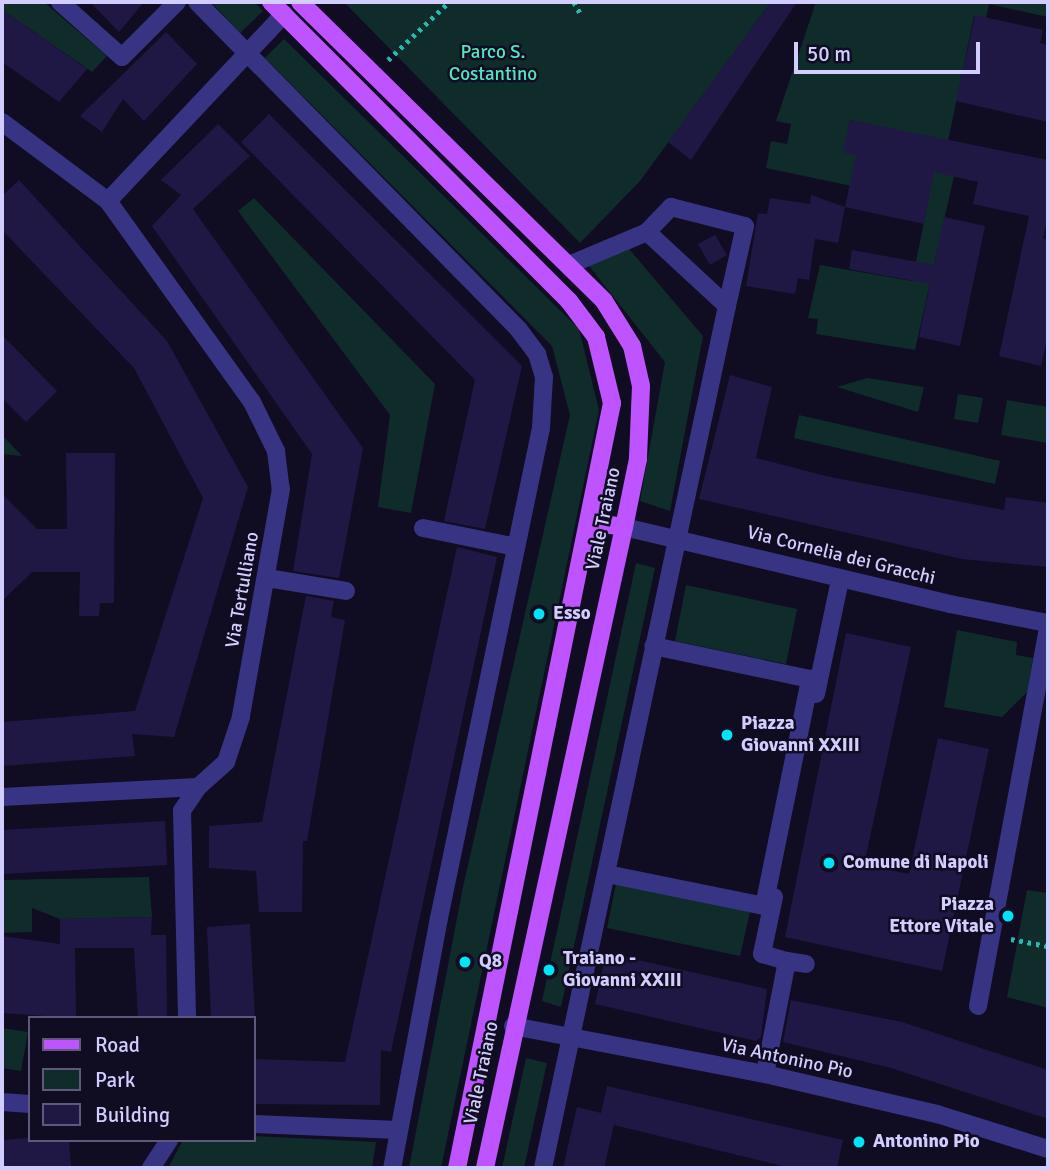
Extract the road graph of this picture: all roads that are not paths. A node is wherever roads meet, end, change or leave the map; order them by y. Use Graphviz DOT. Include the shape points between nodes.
graph roads {
  1 [pos="60,2"];
  2 [pos="177,2"];
  3 [pos="197,2"];
  4 [pos="288,5"];
  5 [pos="246,55"];
  6 [pos="6,131"];
  7 [pos="108,201"];
  8 [pos="647,232"];
  9 [pos="569,265"];
  10 [pos="727,306"];
  11 [pos="589,522"];
  12 [pos="624,527"];
  13 [pos="424,528"];
  14 [pos="676,536"];
  15 [pos="516,547"];
  16 [pos="267,578"];
  17 [pos="840,580"];
  18 [pos="346,591"];
  19 [pos="1048,623"];
  20 [pos="1048,630"];
  21 [pos="653,646"];
  22 [pos="198,787"];
  23 [pos="2,797"];
  24 [pos="607,874"];
  25 [pos="787,961"];
  26 [pos="806,964"];
  27 [pos="978,1006"];
  28 [pos="187,1016"];
  29 [pos="486,1021"];
  30 [pos="513,1026"];
  31 [pos="569,1037"];
  32 [pos="765,1074"];
  33 [pos="2,1102"];
  34 [pos="28,1104"];
  35 [pos="256,1124"];
  36 [pos="398,1130"];
  37 [pos="168,1142"];
  38 [pos="1048,1149"];
  39 [pos="150,1168"];
  40 [pos="392,1168"];
  41 [pos="457,1168"];
  42 [pos="485,1168"];
  43 [pos="543,1168"];
  1 -- 2 [label="street" via="122,57"];
  3 -- 5 [label="street"];
  4 -- 5 [label="street"];
  4 -- 9 [label="main road, Viale Traiano" via="374,73"];
  4 -- 11 [label="main road, Viale Traiano" via="569,301 596,337 612,404"];
  5 -- 7 [label="street"];
  5 -- 15 [label="street" via="519,330 537,354 546,399"];
  6 -- 7 [label="street, Via Tertulliano"];
  7 -- 16 [label="street, Via Tertulliano" via="252,402 275,451 281,489"];
  8 -- 9 [label="street"];
  8 -- 10 [label="street"];
  8 -- 10 [label="street" via="671,207 745,226"];
  9 -- 12 [label="main road, Viale Traiano" via="604,301 632,346 641,386 638,459"];
  10 -- 14 [label="street"];
  11 -- 12 [label="main road"];
  11 -- 29 [label="main road, Viale Traiano"];
  12 -- 14 [label="street, Via Cornelia dei Gracchi"];
  12 -- 30 [label="main road, Viale Traiano"];
  13 -- 15 [label="street"];
  14 -- 17 [label="street, Via Cornelia dei Gracchi"];
  14 -- 21 [label="street"];
  15 -- 36 [label="street"];
  16 -- 18 [label="street"];
  16 -- 22 [label="street, Via Tertulliano" via="242,717 226,762"];
  17 -- 19 [label="street, Via Cornelia dei Gracchi"];
  17 -- 25 [label="street" via="762,954"];
  20 -- 27 [label="street"];
  21 -- 24 [label="street"];
  21 -- 24 [label="street" via="810,679 786,799 764,906"];
  22 -- 23 [label="street"];
  22 -- 28 [label="street, Via Tertulliano" via="182,811"];
  24 -- 31 [label="street"];
  25 -- 26 [label="street"];
  25 -- 32 [label="street"];
  29 -- 30 [label="main road"];
  29 -- 41 [label="main road, Viale Traiano"];
  30 -- 31 [label="street, Via Antonino Pio"];
  30 -- 42 [label="main road, Viale Traiano"];
  31 -- 32 [label="street, Via Antonino Pio"];
  31 -- 43 [label="street"];
  32 -- 38 [label="street, Via Antonino Pio" via="937,1114"];
  33 -- 34 [label="street"];
  35 -- 36 [label="street"];
  36 -- 40 [label="street"];
  37 -- 39 [label="street"];
}
